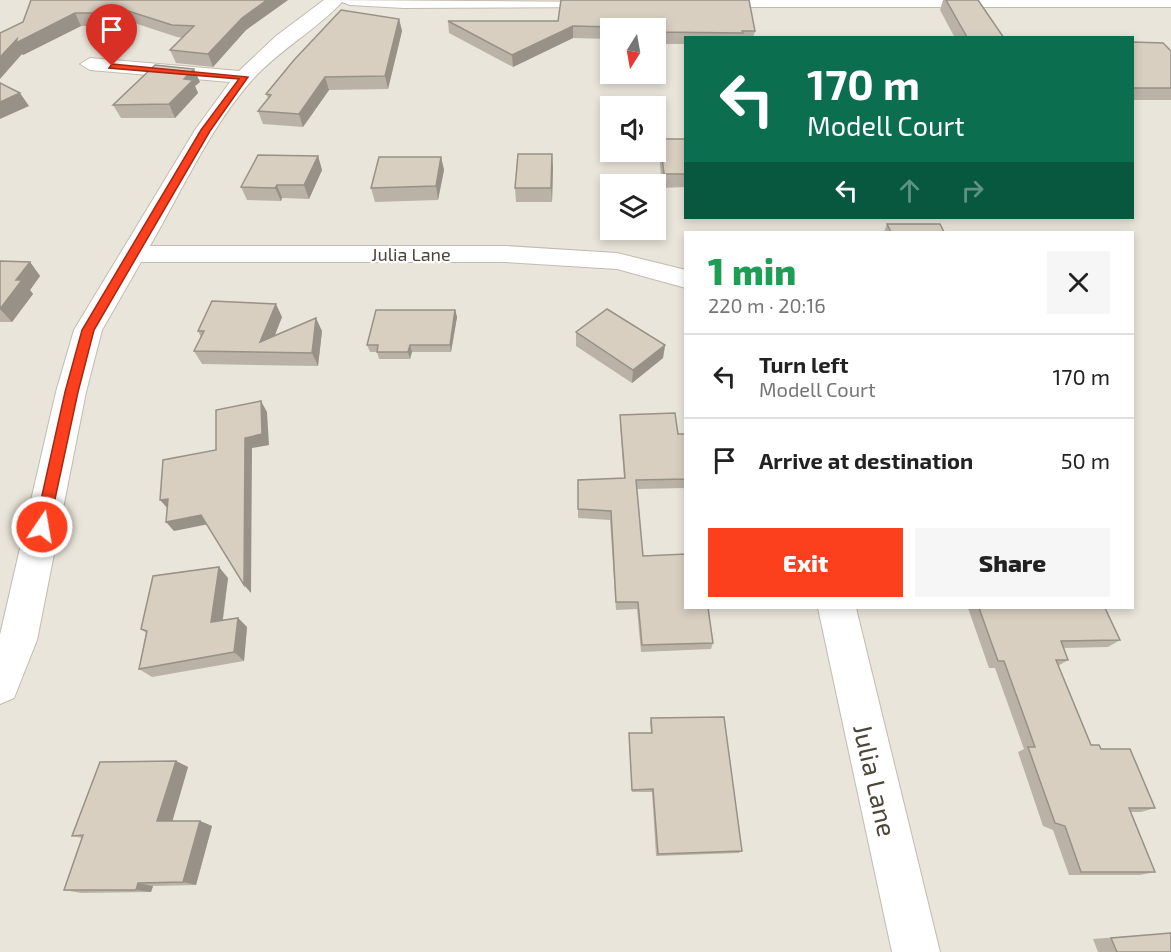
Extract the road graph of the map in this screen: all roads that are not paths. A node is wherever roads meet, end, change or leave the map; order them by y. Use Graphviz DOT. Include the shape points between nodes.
graph roads {
  1 [pos="335,0"];
  2 [pos="350,0"];
  3 [pos="890,1"];
  4 [pos="628,2"];
  5 [pos="688,2"];
  6 [pos="1171,2"];
  7 [pos="90,64"];
  8 [pos="244,77"];
  9 [pos="134,254"];
  10 [pos="684,278"];
  11 [pos="837,609"];
  12 [pos="0,684"];
  13 [pos="916,952"];
  1 -- 8 [label="street" via="283,40"];
  2 -- 4 [label="street"];
  3 -- 5 [label="street"];
  3 -- 6 [label="street"];
  7 -- 8 [label="street"];
  8 -- 9 [label="street" via="206,130"];
  9 -- 10 [label="street, Julia Lane" via="506,254 617,261"];
  9 -- 12 [label="street" via="88,330 18,640"];
  11 -- 13 [label="street, Julia Lane"];
}
